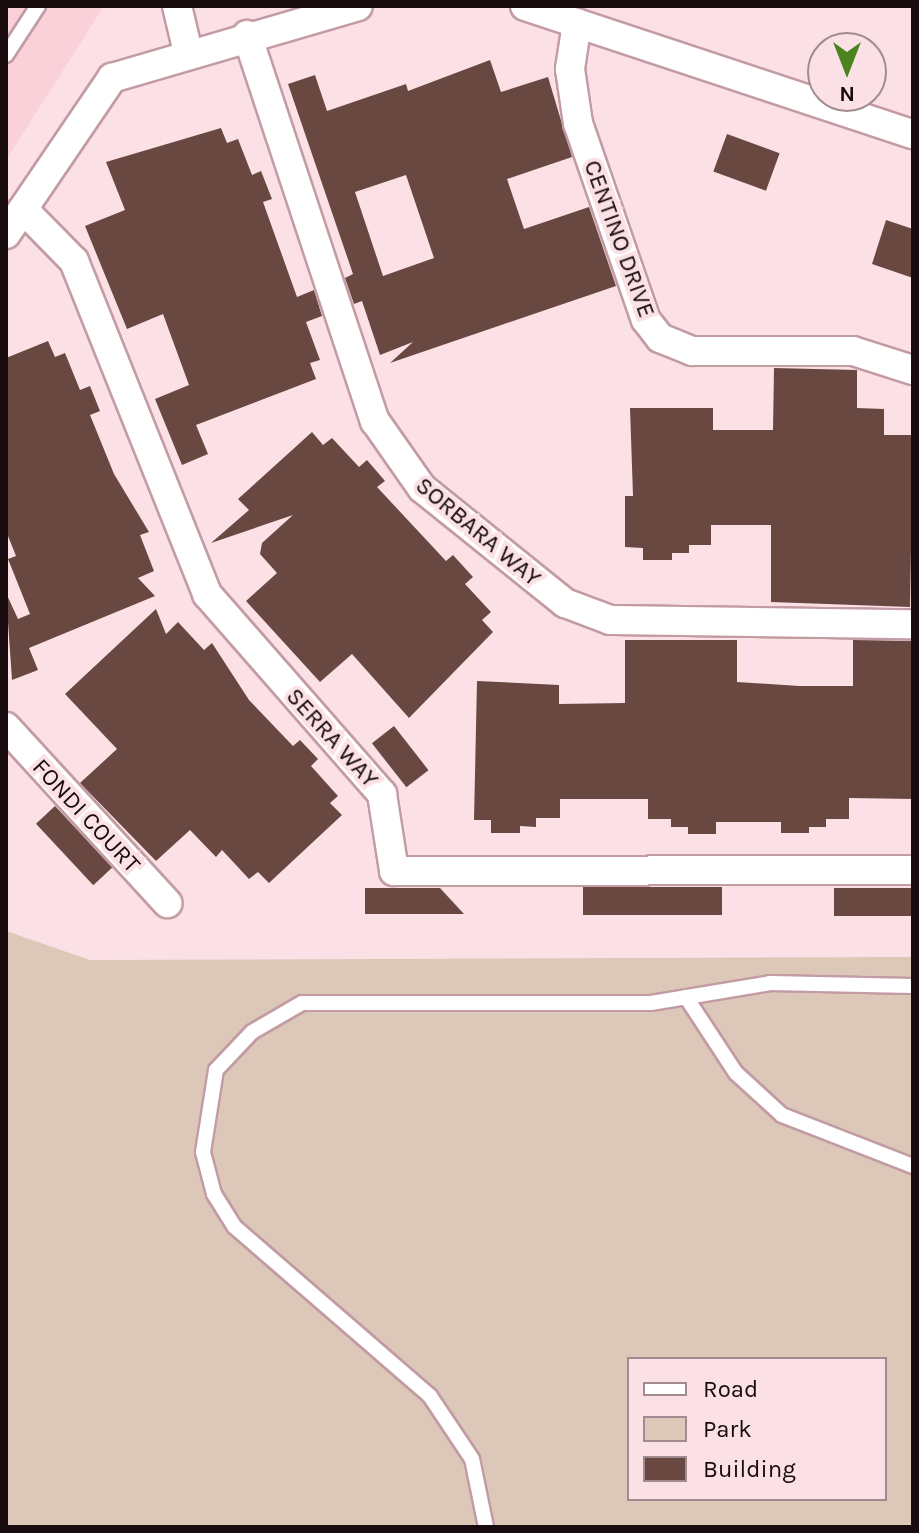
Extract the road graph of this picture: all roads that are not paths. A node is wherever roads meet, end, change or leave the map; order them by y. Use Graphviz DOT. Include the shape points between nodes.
graph roads {
  1 [pos="38,6"];
  2 [pos="177,6"];
  3 [pos="358,6"];
  4 [pos="525,6"];
  5 [pos="577,23"];
  6 [pos="247,35"];
  7 [pos="188,52"];
  8 [pos="6,55"];
  9 [pos="913,134"];
  10 [pos="23,209"];
  11 [pos="6,234"];
  12 [pos="913,370"];
  13 [pos="913,624"];
  14 [pos="6,727"];
  15 [pos="913,870"];
  16 [pos="167,903"];
  17 [pos="913,986"];
  18 [pos="686,997"];
  19 [pos="913,1166"];
  20 [pos="486,1527"];
  1 -- 8 [label="lane"];
  2 -- 7 [label="street"];
  3 -- 6 [label="street"];
  4 -- 5 [label="street"];
  5 -- 9 [label="street"];
  5 -- 12 [label="street, CENTINO DRIVE" via="574,106 652,330 692,351 853,351"];
  6 -- 7 [label="street"];
  6 -- 13 [label="street, SORBARA WAY" via="375,421 422,488 565,603 610,620"];
  7 -- 10 [label="street" via="103,85"];
  10 -- 11 [label="street"];
  10 -- 15 [label="street, SERRA WAY" via="74,261 207,594 382,794 394,871"];
  14 -- 16 [label="street, FONDI COURT"];
  17 -- 18 [label="lane" via="770,983"];
  18 -- 19 [label="lane" via="736,1073 782,1115"];
  18 -- 20 [label="lane" via="302,1003 252,1032 216,1070 203,1152 214,1194 234,1226 430,1396 472,1459"];
}
